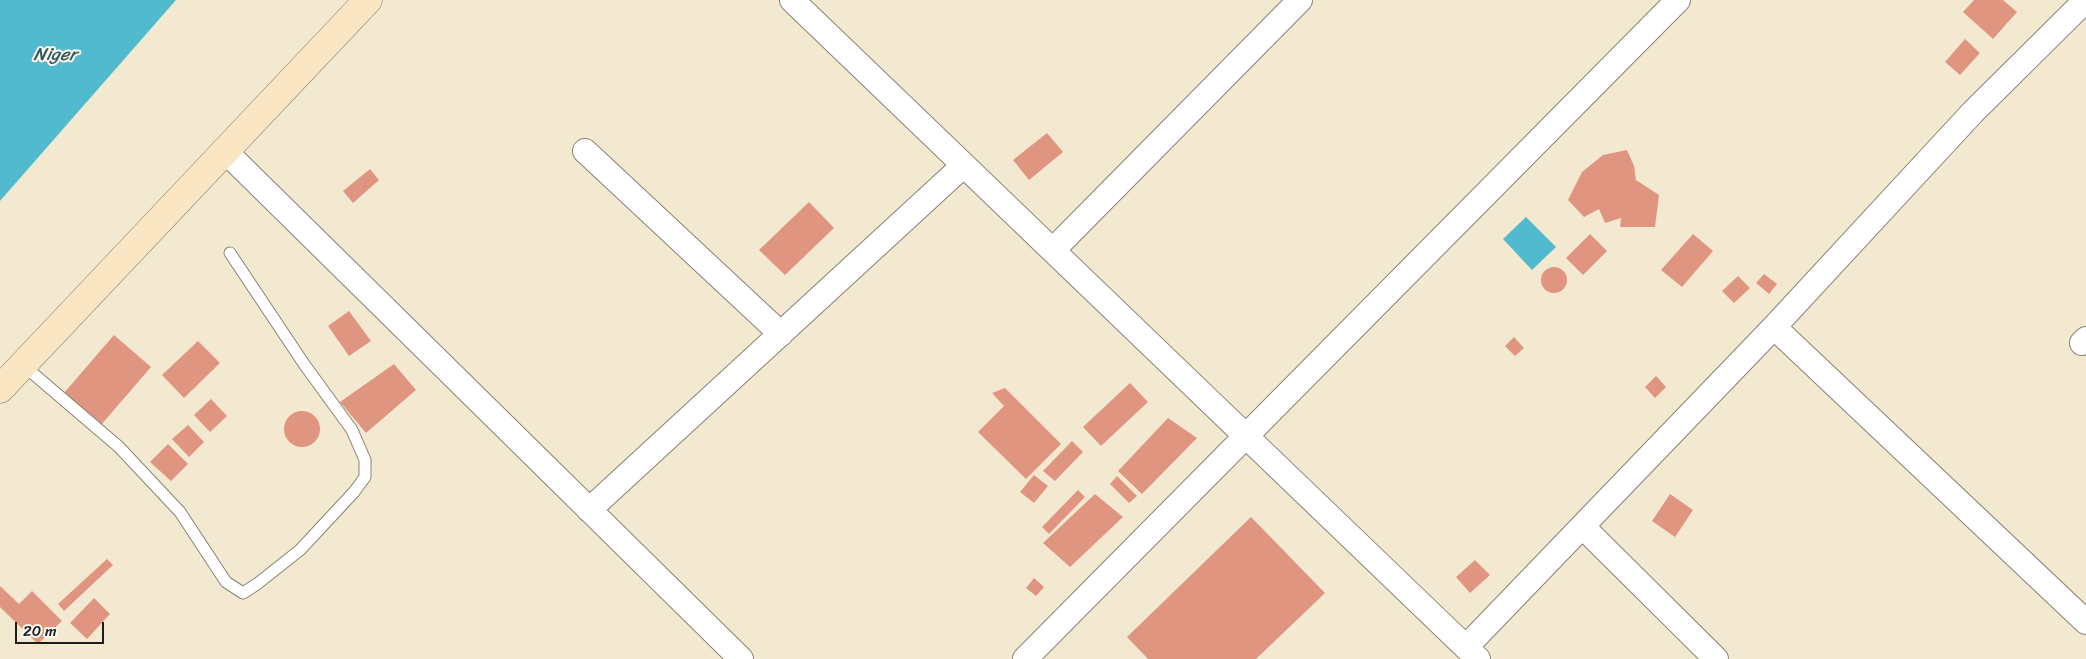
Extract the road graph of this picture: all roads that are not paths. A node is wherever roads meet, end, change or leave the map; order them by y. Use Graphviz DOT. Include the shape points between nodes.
graph roads {
  1 [pos="368,0"];
  2 [pos="792,0"];
  3 [pos="1300,0"];
  4 [pos="1678,0"];
  5 [pos="2086,0"];
  6 [pos="225,151"];
  7 [pos="585,151"];
  8 [pos="964,165"];
  9 [pos="1053,250"];
  10 [pos="230,253"];
  11 [pos="1774,327"];
  12 [pos="781,334"];
  13 [pos="23,365"];
  14 [pos="0,390"];
  15 [pos="1246,436"];
  16 [pos="589,510"];
  17 [pos="1582,528"];
  18 [pos="2086,622"];
  19 [pos="1472,653"];
  20 [pos="741,659"];
  21 [pos="1026,659"];
  22 [pos="1716,659"];
  1 -- 6 [label="main road"];
  2 -- 8 [label="street"];
  3 -- 9 [label="street"];
  4 -- 15 [label="street"];
  5 -- 11 [label="street" via="1973,112"];
  6 -- 13 [label="main road"];
  6 -- 16 [label="street"];
  7 -- 12 [label="street"];
  8 -- 9 [label="street"];
  8 -- 12 [label="street"];
  9 -- 15 [label="street"];
  10 -- 13 [label="lane" via="352,430 365,460 365,478 354,492 300,550 243,592 226,582 180,512 119,447"];
  11 -- 17 [label="street"];
  11 -- 18 [label="street"];
  12 -- 16 [label="street"];
  13 -- 14 [label="main road"];
  15 -- 19 [label="street"];
  15 -- 21 [label="street"];
  16 -- 20 [label="street"];
  17 -- 19 [label="street"];
  17 -- 22 [label="street"];
}
